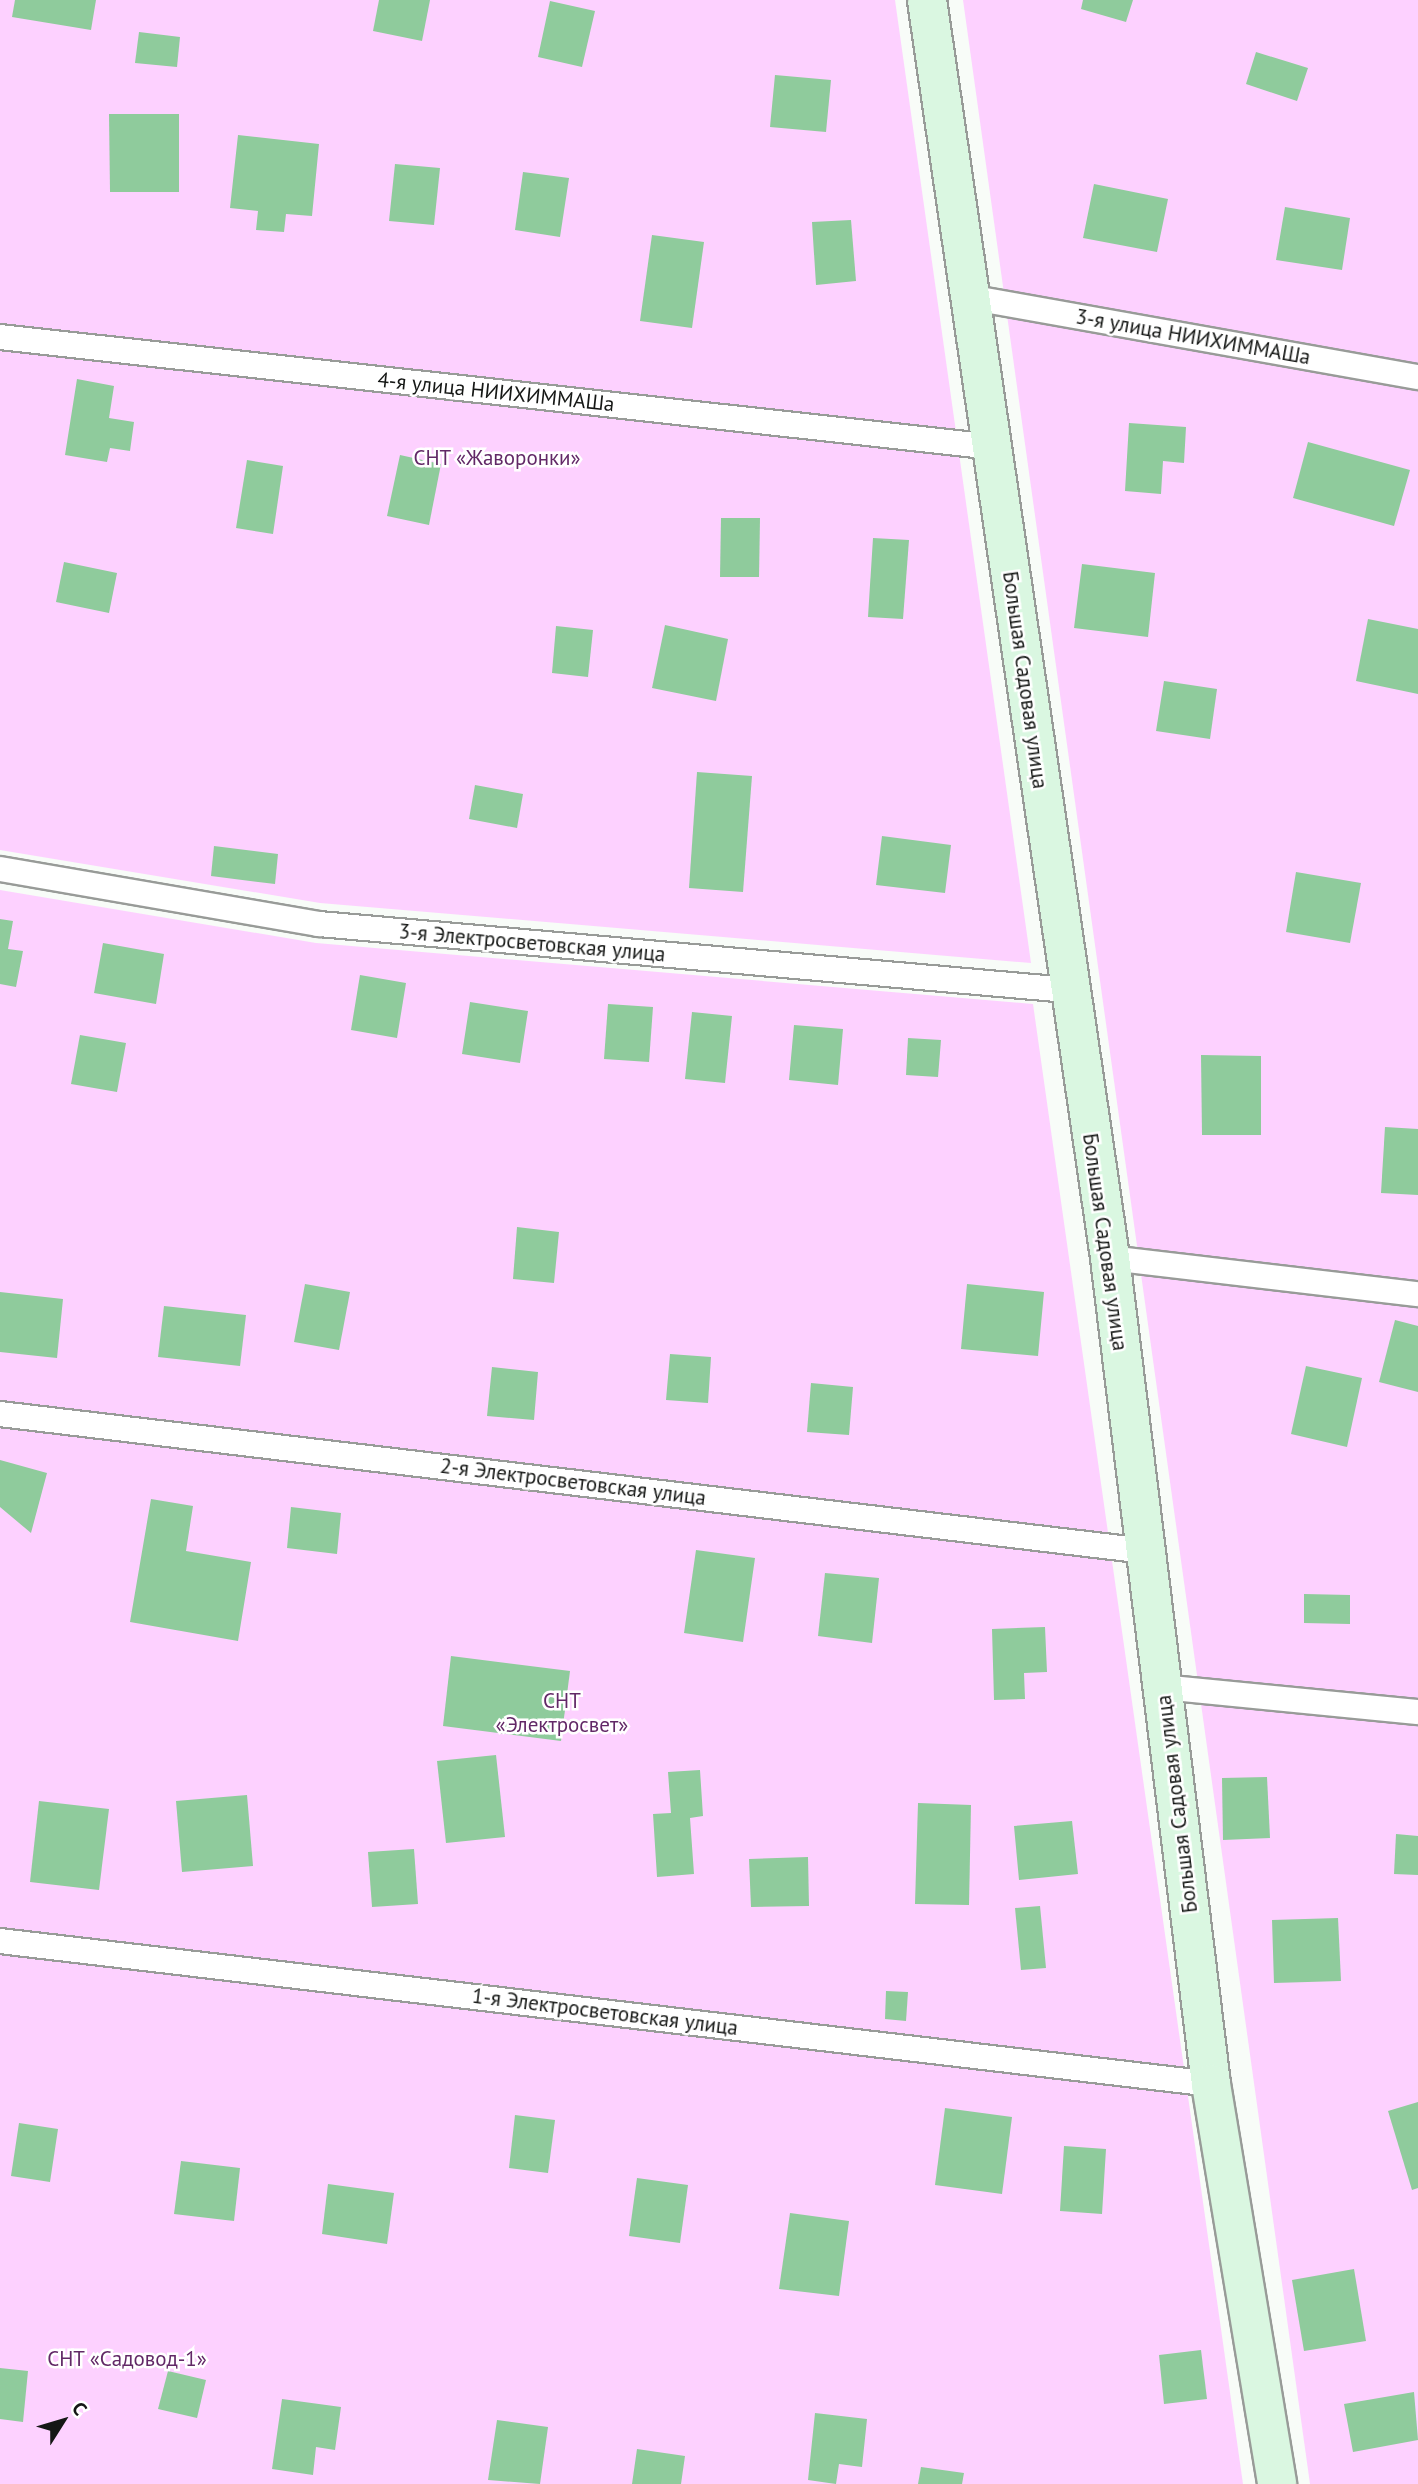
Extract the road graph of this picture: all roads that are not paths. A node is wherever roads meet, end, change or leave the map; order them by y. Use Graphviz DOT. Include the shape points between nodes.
graph roads {
  1 [pos="927,0"];
  2 [pos="968,297"];
  3 [pos="0,337"];
  4 [pos="1418,377"];
  5 [pos="993,447"];
  6 [pos="0,869"];
  7 [pos="1068,990"];
  8 [pos="1110,1258"];
  9 [pos="1418,1294"];
  10 [pos="0,1414"];
  11 [pos="1146,1551"];
  12 [pos="1162,1687"];
  13 [pos="1418,1712"];
  14 [pos="0,1941"];
  15 [pos="1211,2084"];
  16 [pos="1277,2484"];
  1 -- 2 [label="street, Большая Садовая улица"];
  2 -- 4 [label="lane, 3-я улица НИИХИММАШа"];
  2 -- 5 [label="street, Большая Садовая улица"];
  3 -- 5 [label="lane, 4-я улица НИИХИММАШа"];
  5 -- 7 [label="street, Большая Садовая улица"];
  6 -- 7 [label="lane, 3-я Электросветовская улица" via="319,924"];
  7 -- 8 [label="street, Большая Садовая улица"];
  8 -- 9 [label="lane"];
  8 -- 11 [label="street, Большая Садовая улица"];
  10 -- 11 [label="lane, 2-я Электросветовская улица"];
  11 -- 12 [label="street, Большая Садовая улица"];
  12 -- 13 [label="lane"];
  12 -- 15 [label="street, Большая Садовая улица"];
  14 -- 15 [label="lane, 1-я Электросветовская улица"];
  15 -- 16 [label="street, Большая Садовая улица"];
}
